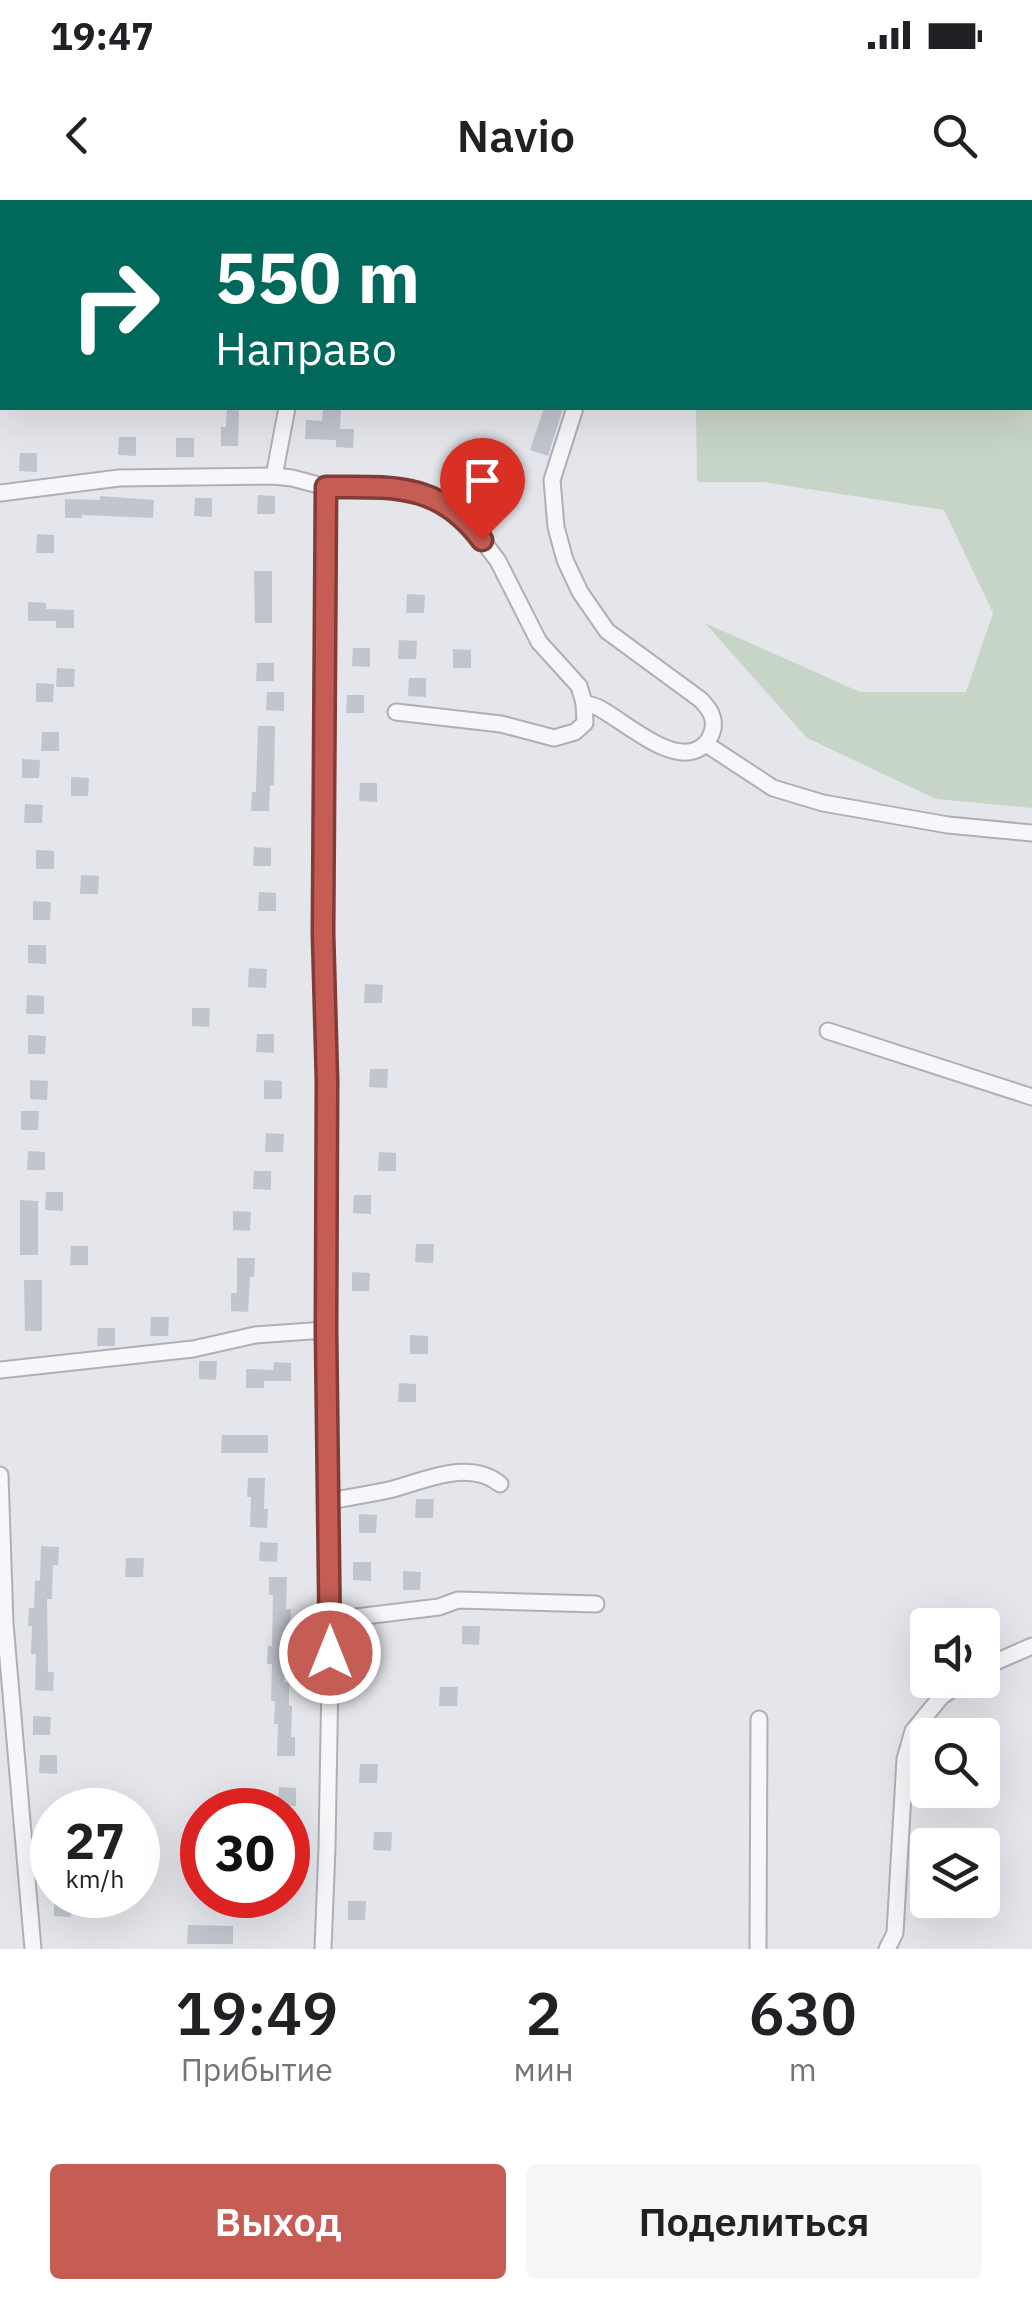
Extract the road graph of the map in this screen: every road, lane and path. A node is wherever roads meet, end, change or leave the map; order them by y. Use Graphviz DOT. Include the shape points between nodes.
graph roads {
  1 [pos="287,410"];
  2 [pos="574,410"];
  3 [pos="274,476"];
  4 [pos="326,487"];
  5 [pos="0,492"];
  6 [pos="584,703"];
  7 [pos="396,712"];
  8 [pos="706,744"];
  9 [pos="1032,833"];
  10 [pos="828,1031"];
  11 [pos="1032,1098"];
  12 [pos="326,1330"];
  13 [pos="0,1370"];
  14 [pos="0,1474"];
  15 [pos="500,1484"];
  16 [pos="329,1500"];
  17 [pos="596,1604"];
  18 [pos="331,1620"];
  19 [pos="1032,1646"];
  20 [pos="1000,1660"];
  21 [pos="939,1698"];
  22 [pos="759,1719"];
  23 [pos="33,1949"];
  24 [pos="323,1949"];
  25 [pos="758,1949"];
  26 [pos="888,1949"];
  1 -- 3 [label="street"];
  2 -- 8 [label="street" via="552,480 565,560 607,631 712,712"];
  3 -- 4 [label="street"];
  3 -- 5 [label="street" via="118,478"];
  4 -- 6 [label="street" via="424,492 467,520 498,561 539,642 579,686"];
  4 -- 12 [label="street"];
  6 -- 7 [label="street" via="585,723 554,738 501,724"];
  6 -- 8 [label="street" via="659,746 693,752"];
  8 -- 9 [label="street" via="772,788 823,803"];
  10 -- 11 [label="street"];
  12 -- 13 [label="street"];
  12 -- 16 [label="street"];
  14 -- 23 [label="street" via="5,1624"];
  15 -- 16 [label="street" via="470,1472"];
  16 -- 18 [label="street"];
  17 -- 18 [label="street" via="458,1600"];
  18 -- 24 [label="street"];
  19 -- 20 [label="street"];
  21 -- 26 [label="street" via="913,1731 906,1758"];
  22 -- 25 [label="street"];
}
